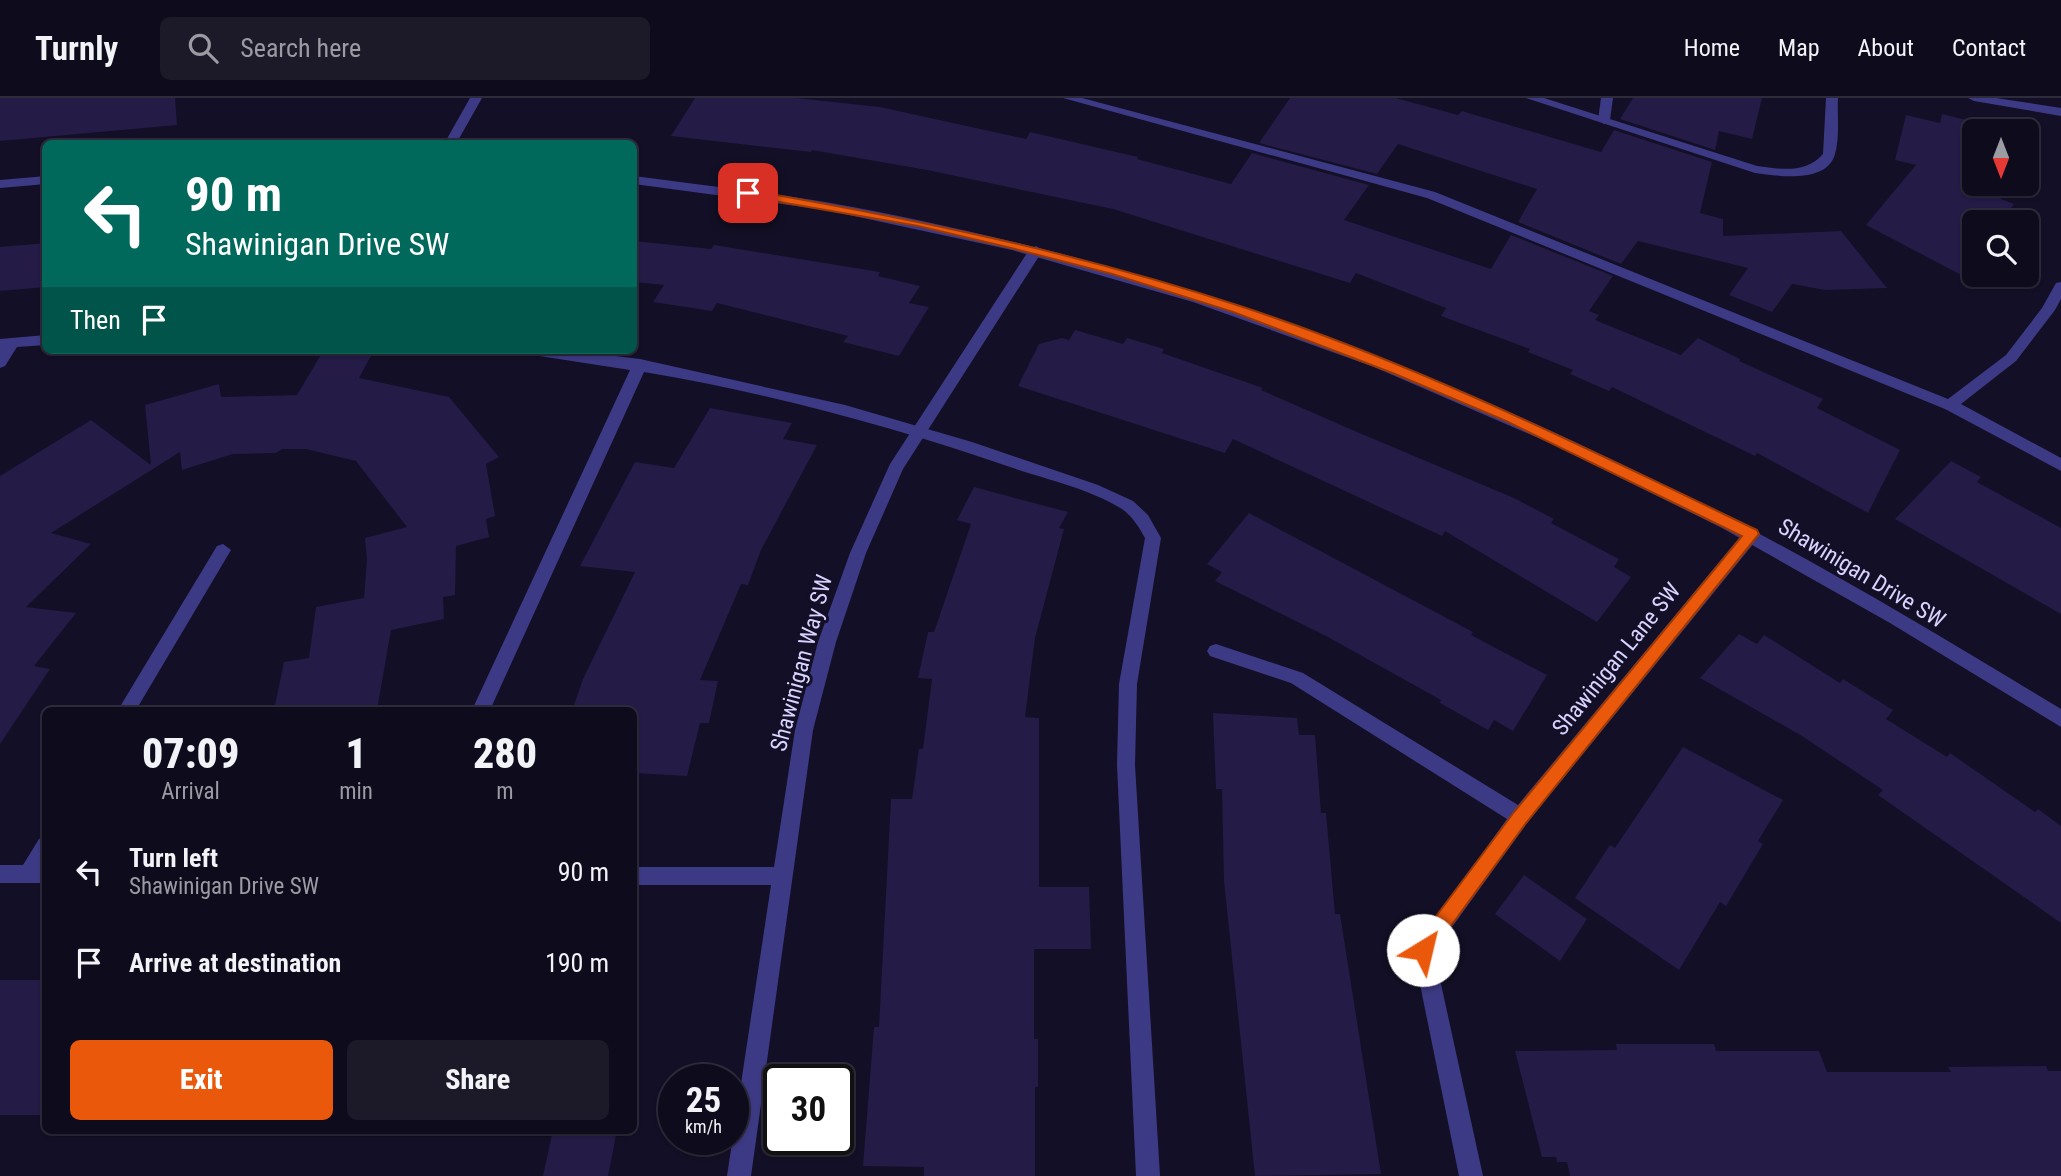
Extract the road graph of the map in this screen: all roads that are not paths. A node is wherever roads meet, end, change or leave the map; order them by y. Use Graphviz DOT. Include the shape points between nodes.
graph roads {
  1 [pos="476,98"];
  2 [pos="1069,98"];
  3 [pos="1532,98"];
  4 [pos="1607,98"];
  5 [pos="1832,98"];
  6 [pos="1974,98"];
  7 [pos="2061,112"];
  8 [pos="1604,120"];
  9 [pos="452,140"];
  10 [pos="42,180"];
  11 [pos="637,180"];
  12 [pos="0,184"];
  13 [pos="1036,250"];
  14 [pos="2061,286"];
  15 [pos="42,340"];
  16 [pos="6,343"];
  17 [pos="564,354"];
  18 [pos="0,363"];
  19 [pos="640,364"];
  20 [pos="1950,405"];
  21 [pos="917,431"];
  22 [pos="2061,465"];
  23 [pos="1752,534"];
  24 [pos="223,550"];
  25 [pos="1216,651"];
  26 [pos="129,707"];
  27 [pos="482,707"];
  28 [pos="2061,719"];
  29 [pos="1520,817"];
  30 [pos="0,874"];
  31 [pos="37,874"];
  32 [pos="637,876"];
  33 [pos="781,876"];
  34 [pos="739,1176"];
  35 [pos="1148,1176"];
  36 [pos="1471,1176"];
  1 -- 9 [label="street"];
  2 -- 20 [label="street" via="1432,195"];
  3 -- 8 [label="street"];
  4 -- 8 [label="street"];
  5 -- 8 [label="street" via="1829,155 1819,167 1796,172 1755,169"];
  6 -- 7 [label="street"];
  10 -- 12 [label="street"];
  11 -- 13 [label="street, Shawinigan Drive SW" via="793,199"];
  13 -- 21 [label="street, Shawinigan Way SW"];
  13 -- 23 [label="street, Shawinigan Drive SW" via="1237,309 1400,371 1511,417"];
  14 -- 20 [label="street" via="2011,358"];
  15 -- 16 [label="street"];
  16 -- 18 [label="street"];
  17 -- 19 [label="street"];
  19 -- 21 [label="street"];
  19 -- 27 [label="street"];
  20 -- 22 [label="street"];
  21 -- 33 [label="street, Shawinigan Way SW" via="858,553 827,642 804,730"];
  21 -- 35 [label="street" via="1127,505 1153,538 1128,684 1126,765"];
  23 -- 28 [label="street, Shawinigan Drive SW"];
  23 -- 29 [label="street, Shawinigan Lane SW"];
  24 -- 26 [label="street"];
  25 -- 29 [label="street" via="1297,678"];
  29 -- 36 [label="street, Shawinigan Lane SW" via="1423,950"];
  30 -- 31 [label="street"];
  32 -- 33 [label="street"];
  33 -- 34 [label="street, Shawinigan Way SW"];
}
